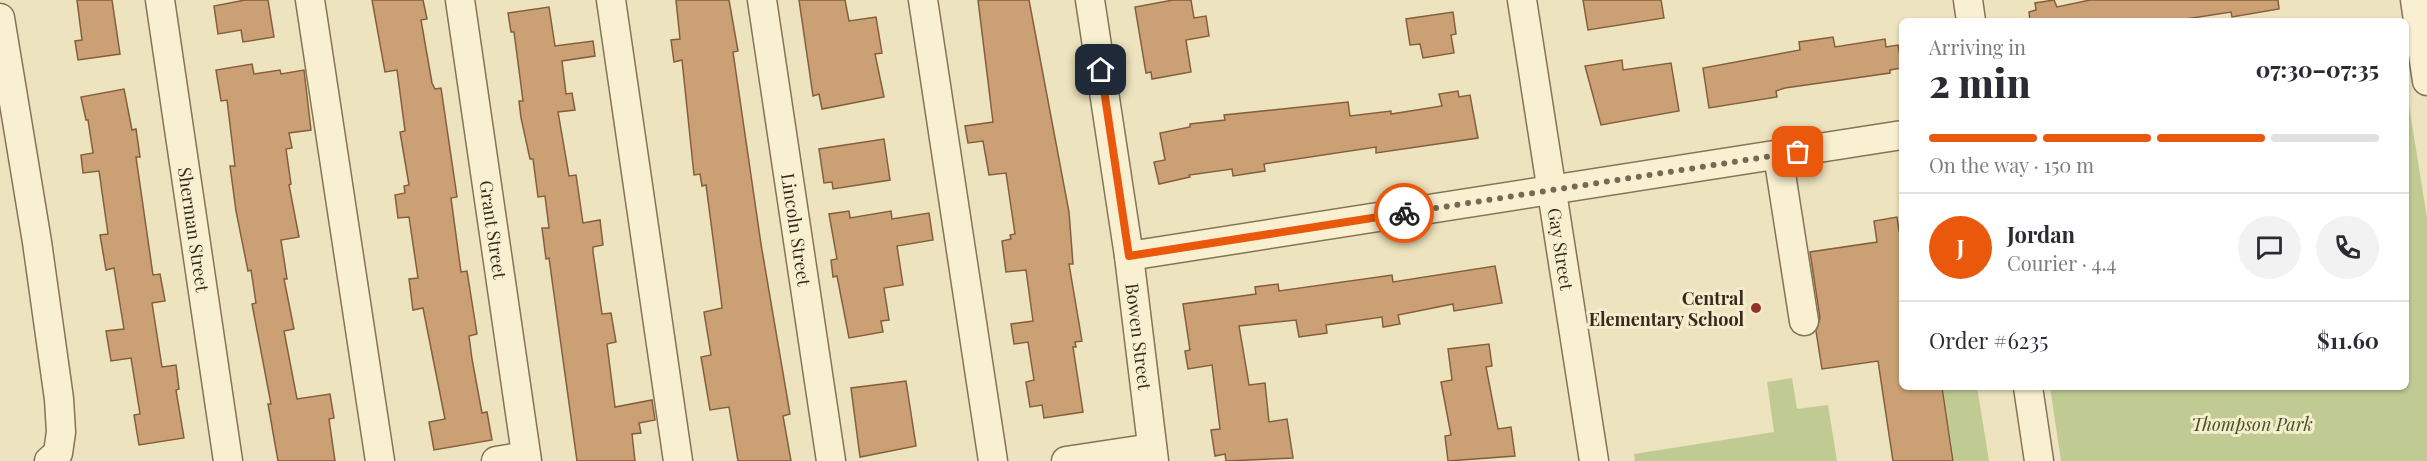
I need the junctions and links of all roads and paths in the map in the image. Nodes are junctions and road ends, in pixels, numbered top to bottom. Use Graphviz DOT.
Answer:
graph roads {
  1 [pos="160,0"];
  2 [pos="310,0"];
  3 [pos="460,0"];
  4 [pos="611,0"];
  5 [pos="762,0"];
  6 [pos="923,0"];
  7 [pos="1090,0"];
  8 [pos="1522,0"];
  9 [pos="1968,0"];
  10 [pos="2415,0"];
  11 [pos="0,18"];
  12 [pos="1971,18"];
  13 [pos="2421,61"];
  14 [pos="1899,135"];
  15 [pos="1778,155"];
  16 [pos="1551,190"];
  17 [pos="1129,256"];
  18 [pos="1804,321"];
  19 [pos="2028,390"];
  20 [pos="1153,455"];
  21 [pos="526,458"];
  22 [pos="49,461"];
  23 [pos="228,461"];
  24 [pos="380,461"];
  25 [pos="496,461"];
  26 [pos="678,461"];
  27 [pos="831,461"];
  28 [pos="993,461"];
  29 [pos="1066,461"];
  30 [pos="1594,461"];
  31 [pos="2039,461"];
  1 -- 23 [label="street, Sherman Street"];
  2 -- 24 [label="street"];
  3 -- 21 [label="street, Grant Street"];
  4 -- 26 [label="street"];
  5 -- 27 [label="street, Lincoln Street"];
  6 -- 28 [label="street"];
  7 -- 17 [label="street, Bowen Street"];
  8 -- 16 [label="street, Gay Street"];
  9 -- 12 [label="street"];
  10 -- 13 [label="street"];
  11 -- 22 [label="street"];
  14 -- 15 [label="street"];
  15 -- 16 [label="street"];
  15 -- 18 [label="street"];
  16 -- 17 [label="street"];
  16 -- 30 [label="street, Gay Street"];
  17 -- 20 [label="street, Bowen Street"];
  19 -- 31 [label="street"];
  20 -- 29 [label="street"];
  21 -- 25 [label="street"];
}
